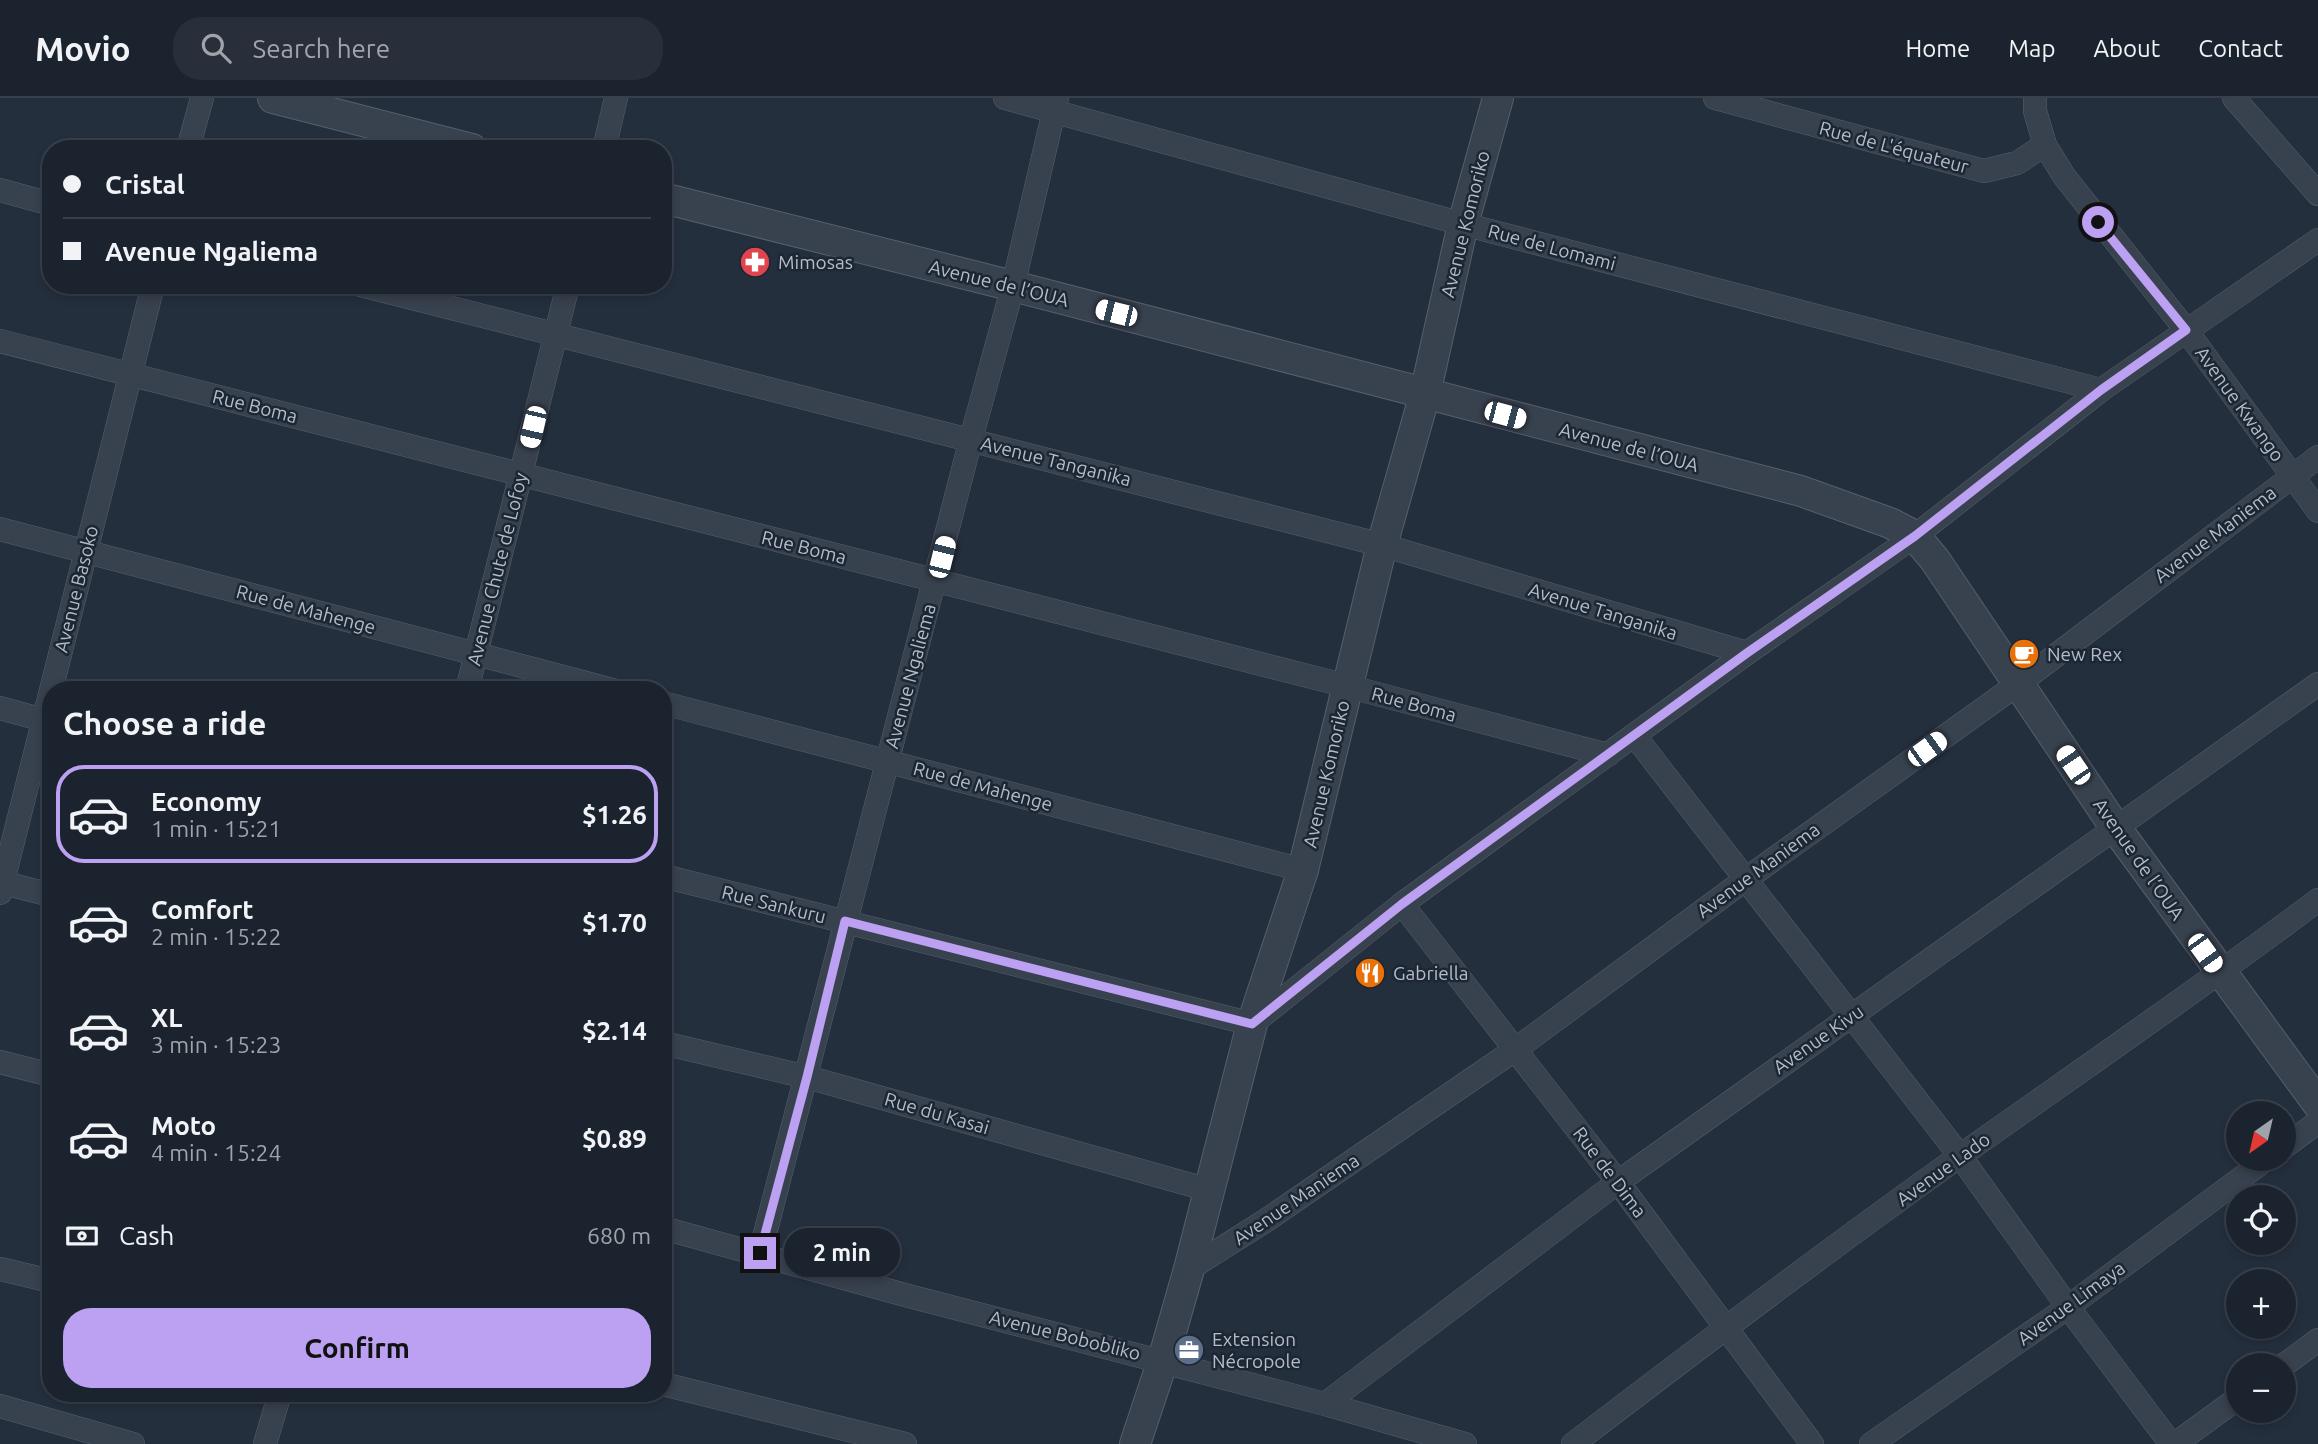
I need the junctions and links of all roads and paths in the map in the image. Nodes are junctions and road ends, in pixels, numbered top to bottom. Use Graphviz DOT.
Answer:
graph roads {
  1 [pos="202,98"];
  2 [pos="274,98"];
  3 [pos="617,98"];
  4 [pos="1004,98"];
  5 [pos="1497,98"];
  6 [pos="1715,98"];
  7 [pos="2035,98"];
  8 [pos="2234,98"];
  9 [pos="1056,105"];
  10 [pos="190,140"];
  11 [pos="437,140"];
  12 [pos="606,140"];
  13 [pos="2045,145"];
  14 [pos="0,190"];
  15 [pos="2318,194"];
  16 [pos="672,200"];
  17 [pos="42,202"];
  18 [pos="1463,224"];
  19 [pos="2318,240"];
  20 [pos="1013,286"];
  21 [pos="151,294"];
  22 [pos="397,294"];
  23 [pos="566,294"];
  24 [pos="2186,330"];
  25 [pos="555,333"];
  26 [pos="0,341"];
  27 [pos="131,374"];
  28 [pos="2101,390"];
  29 [pos="1424,394"];
  30 [pos="971,439"];
  31 [pos="2318,457"];
  32 [pos="521,474"];
  33 [pos="2293,476"];
  34 [pos="2318,511"];
  35 [pos="0,528"];
  36 [pos="1915,536"];
  37 [pos="1382,545"];
  38 [pos="85,552"];
  39 [pos="936,580"];
  40 [pos="1747,653"];
  41 [pos="475,654"];
  42 [pos="56,681"];
  43 [pos="469,681"];
  44 [pos="578,681"];
  45 [pos="2018,684"];
  46 [pos="2318,684"];
  47 [pos="1347,686"];
  48 [pos="672,705"];
  49 [pos="0,708"];
  50 [pos="42,720"];
  51 [pos="1634,735"];
  52 [pos="42,739"];
  53 [pos="1608,755"];
  54 [pos="887,761"];
  55 [pos="2115,827"];
  56 [pos="1303,870"];
  57 [pos="672,878"];
  58 [pos="1746,878"];
  59 [pos="1,886"];
  60 [pos="42,893"];
  61 [pos="2318,900"];
  62 [pos="1402,904"];
  63 [pos="845,921"];
  64 [pos="2220,973"];
  65 [pos="1852,1016"];
  66 [pos="1252,1024"];
  67 [pos="672,1045"];
  68 [pos="1516,1049"];
  69 [pos="0,1062"];
  70 [pos="42,1073"];
  71 [pos="807,1077"];
  72 [pos="2318,1104"];
  73 [pos="2318,1122"];
  74 [pos="2296,1138"];
  75 [pos="1960,1156"];
  76 [pos="2251,1171"];
  77 [pos="1618,1182"];
  78 [pos="1209,1190"];
  79 [pos="672,1230"];
  80 [pos="760,1253"];
  81 [pos="0,1269"];
  82 [pos="1189,1269"];
  83 [pos="42,1279"];
  84 [pos="2068,1307"];
  85 [pos="1726,1326"];
  86 [pos="2318,1340"];
  87 [pos="2296,1356"];
  88 [pos="1163,1360"];
  89 [pos="672,1386"];
  90 [pos="277,1402"];
  91 [pos="1325,1404"];
  92 [pos="0,1406"];
  93 [pos="2226,1406"];
  94 [pos="133,1444"];
  95 [pos="265,1444"];
  96 [pos="905,1444"];
  97 [pos="1135,1444"];
  98 [pos="1465,1444"];
  99 [pos="1573,1444"];
  100 [pos="1812,1444"];
  101 [pos="1871,1444"];
  102 [pos="2173,1444"];
  1 -- 10 [label="street"];
  2 -- 11 [label="street"];
  3 -- 12 [label="street"];
  4 -- 9 [label="street, Rue de Lomami"];
  5 -- 18 [label="street, Avenue Komoriko"];
  6 -- 13 [label="street, Rue de L'équateur"];
  7 -- 13 [label="street"];
  8 -- 15 [label="street"];
  9 -- 18 [label="street, Rue de Lomami"];
  9 -- 20 [label="street, Avenue Ngaliema"];
  13 -- 24 [label="street, Avenue Kwango"];
  14 -- 17 [label="street"];
  16 -- 20 [label="street, Avenue de l’OUA"];
  18 -- 28 [label="street, Rue de Lomami"];
  18 -- 29 [label="street, Avenue Komoriko"];
  19 -- 24 [label="street"];
  20 -- 29 [label="street, Avenue de l’OUA"];
  20 -- 30 [label="street, Avenue Ngaliema"];
  21 -- 27 [label="street, Avenue Basoko"];
  22 -- 25 [label="street, Avenue Tanganika"];
  23 -- 25 [label="street, Avenue Chute de Lofoy"];
  24 -- 28 [label="street"];
  24 -- 33 [label="street, Avenue Kwango"];
  25 -- 30 [label="street, Avenue Tanganika"];
  25 -- 32 [label="street, Avenue Chute de Lofoy"];
  26 -- 27 [label="street, Rue Boma"];
  27 -- 32 [label="street, Rue Boma"];
  27 -- 38 [label="street, Avenue Basoko"];
  28 -- 36 [label="street"];
  29 -- 36 [label="street, Avenue de l’OUA"];
  29 -- 37 [label="street, Avenue Komoriko"];
  30 -- 37 [label="street, Avenue Tanganika"];
  30 -- 39 [label="street, Avenue Ngaliema"];
  31 -- 33 [label="street, Avenue Maniema"];
  32 -- 39 [label="street, Rue Boma"];
  32 -- 41 [label="street, Avenue Chute de Lofoy"];
  33 -- 34 [label="street, Avenue Kwango"];
  33 -- 45 [label="street, Avenue Maniema"];
  35 -- 38 [label="street, Rue de Mahenge"];
  36 -- 40 [label="street"];
  36 -- 45 [label="street, Avenue de l’OUA"];
  37 -- 40 [label="street, Avenue Tanganika"];
  37 -- 47 [label="street, Avenue Komoriko"];
  38 -- 41 [label="street, Rue de Mahenge"];
  38 -- 42 [label="street, Avenue Basoko"];
  39 -- 47 [label="street, Rue Boma"];
  39 -- 54 [label="street, Avenue Ngaliema"];
  40 -- 51 [label="street"];
  41 -- 43 [label="street, Avenue Chute de Lofoy"];
  41 -- 44 [label="street, Rue de Mahenge"];
  45 -- 55 [label="street, Avenue de l’OUA"];
  45 -- 58 [label="street, Avenue Maniema"];
  46 -- 55 [label="street, Avenue Kivu"];
  47 -- 53 [label="street, Rue Boma"];
  47 -- 56 [label="street, Avenue Komoriko"];
  48 -- 54 [label="street, Rue de Mahenge"];
  49 -- 50 [label="street"];
  51 -- 53 [label="street"];
  51 -- 58 [label="street"];
  52 -- 59 [label="street, Avenue Basoko"];
  53 -- 62 [label="street"];
  54 -- 56 [label="street, Rue de Mahenge"];
  54 -- 63 [label="street, Avenue Ngaliema"];
  55 -- 64 [label="street, Avenue de l’OUA"];
  55 -- 65 [label="street, Avenue Kivu"];
  56 -- 66 [label="street, Avenue Komoriko"];
  57 -- 63 [label="street, Rue Sankuru"];
  58 -- 65 [label="street"];
  58 -- 68 [label="street, Avenue Maniema"];
  59 -- 60 [label="street"];
  61 -- 64 [label="street, Avenue Lado"];
  62 -- 66 [label="street"];
  62 -- 68 [label="street, Rue de Dima"];
  63 -- 66 [label="street, Rue Sankuru"];
  63 -- 71 [label="street, Avenue Ngaliema"];
  64 -- 72 [label="street, Avenue de l’OUA"];
  64 -- 75 [label="street, Avenue Lado"];
  65 -- 75 [label="street"];
  65 -- 77 [label="street, Avenue Kivu"];
  66 -- 78 [label="street, Avenue Komoriko"];
  67 -- 71 [label="street, Rue du Kasai"];
  68 -- 77 [label="street, Rue de Dima"];
  68 -- 82 [label="street, Avenue Maniema"];
  69 -- 70 [label="street"];
  71 -- 78 [label="street, Rue du Kasai"];
  71 -- 80 [label="street, Avenue Ngaliema"];
  73 -- 74 [label="street"];
  75 -- 84 [label="street"];
  75 -- 85 [label="street, Avenue Lado"];
  76 -- 84 [label="street, Avenue Limaya"];
  77 -- 85 [label="street, Rue de Dima"];
  77 -- 91 [label="street, Avenue Kivu"];
  78 -- 82 [label="street, Avenue Komoriko"];
  79 -- 80 [label="street, Avenue Bobobliko"];
  80 -- 88 [label="street, Avenue Bobobliko"];
  81 -- 83 [label="street"];
  82 -- 88 [label="street, Avenue Komoriko"];
  84 -- 101 [label="street, Avenue Limaya"];
  84 -- 102 [label="street"];
  85 -- 99 [label="street, Avenue Lado"];
  85 -- 100 [label="street, Rue de Dima"];
  86 -- 87 [label="street"];
  88 -- 91 [label="street, Avenue Bobobliko"];
  88 -- 97 [label="street, Avenue Komoriko"];
  89 -- 96 [label="street"];
  90 -- 95 [label="street"];
  91 -- 98 [label="street, Avenue Bobobliko"];
  92 -- 94 [label="street"];
  93 -- 102 [label="street"];
}
